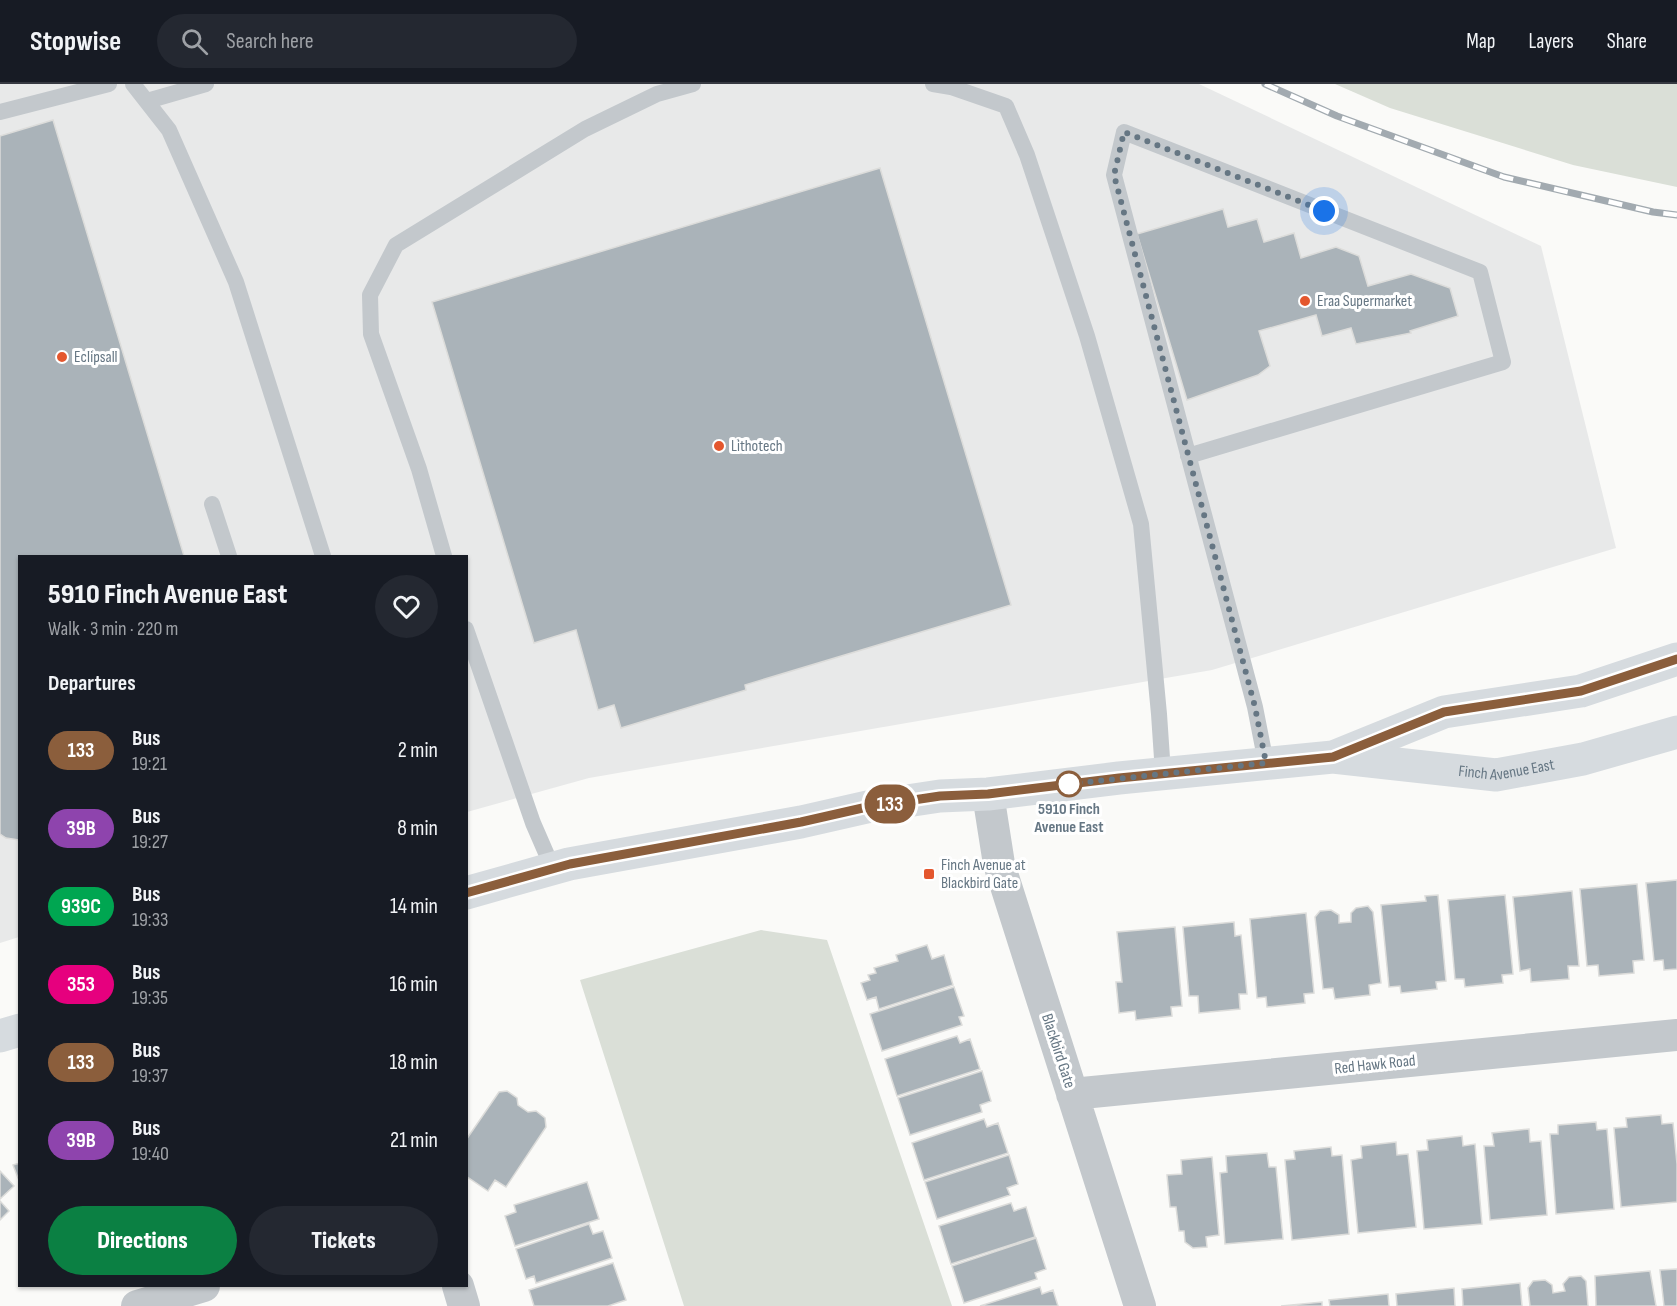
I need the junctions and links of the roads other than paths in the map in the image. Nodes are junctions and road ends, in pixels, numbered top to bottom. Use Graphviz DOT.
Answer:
graph roads {
  1 [pos="109,84"];
  2 [pos="133,84"];
  3 [pos="206,84"];
  4 [pos="693,84"];
  5 [pos="933,84"];
  6 [pos="147,101"];
  7 [pos="0,112"];
  8 [pos="1188,456"];
  9 [pos="212,504"];
  10 [pos="229,555"];
  11 [pos="323,555"];
  12 [pos="444,555"];
  13 [pos="468,635"];
  14 [pos="1677,658"];
  15 [pos="1677,732"];
  16 [pos="1333,757"];
  17 [pos="1266,763"];
  18 [pos="1162,773"];
  19 [pos="988,794"];
  20 [pos="553,869"];
  21 [pos="468,892"];
  22 [pos="18,1031"];
  23 [pos="1677,1035"];
  24 [pos="0,1036"];
  25 [pos="1072,1094"];
  26 [pos="201,1287"];
  27 [pos="458,1287"];
  28 [pos="136,1306"];
  29 [pos="464,1306"];
  30 [pos="1140,1306"];
  1 -- 7 [label="lane"];
  2 -- 6 [label="lane"];
  3 -- 6 [label="lane"];
  4 -- 12 [label="lane"];
  5 -- 18 [label="lane"];
  6 -- 11 [label="lane"];
  8 -- 8 [label="lane"];
  8 -- 17 [label="lane"];
  9 -- 10 [label="lane"];
  13 -- 20 [label="lane"];
  14 -- 16 [label="main road, Finch Avenue East"];
  15 -- 16 [label="main road, Finch Avenue East"];
  16 -- 17 [label="main road, Finch Avenue East"];
  17 -- 18 [label="main road, Finch Avenue East"];
  18 -- 19 [label="main road, Finch Avenue East"];
  19 -- 20 [label="main road, Finch Avenue East"];
  19 -- 25 [label="street, Blackbird Gate"];
  20 -- 21 [label="main road, Finch Avenue East"];
  22 -- 24 [label="main road"];
  23 -- 25 [label="street, Red Hawk Road"];
  25 -- 30 [label="street, Blackbird Gate"];
  26 -- 28 [label="street"];
  27 -- 29 [label="street"];
}
